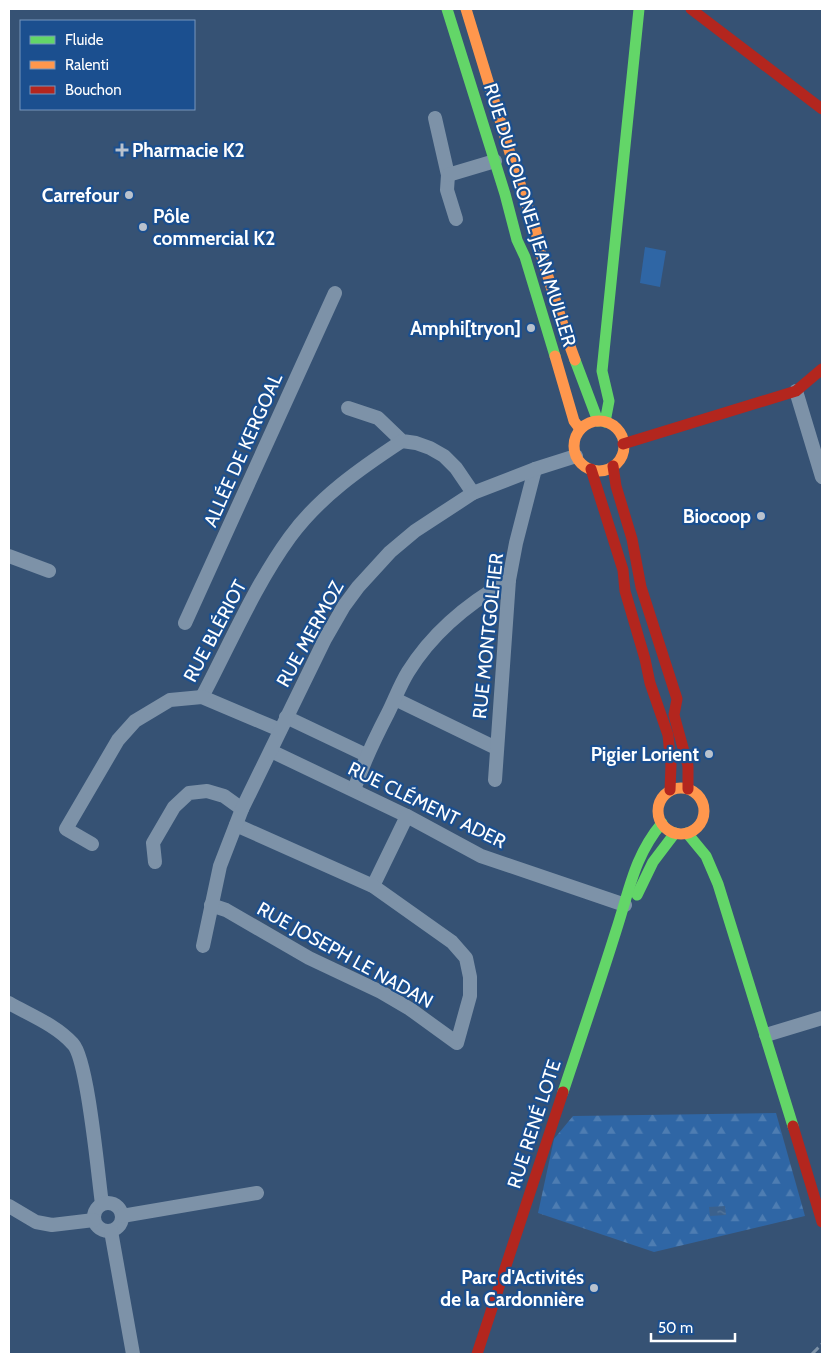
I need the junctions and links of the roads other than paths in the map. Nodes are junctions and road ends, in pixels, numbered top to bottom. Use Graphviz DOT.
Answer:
graph roads {
  1 [pos="447,9"];
  2 [pos="466,9"];
  3 [pos="639,9"];
  4 [pos="691,9"];
  5 [pos="822,108"];
  6 [pos="434,118"];
  7 [pos="495,161"];
  8 [pos="448,175"];
  9 [pos="456,219"];
  10 [pos="335,292"];
  11 [pos="822,369"];
  12 [pos="796,391"];
  13 [pos="348,408"];
  14 [pos="601,422"];
  15 [pos="580,429"];
  16 [pos="402,441"];
  17 [pos="623,444"];
  18 [pos="576,456"];
  19 [pos="613,466"];
  20 [pos="535,469"];
  21 [pos="591,469"];
  22 [pos="822,478"];
  23 [pos="473,493"];
  24 [pos="9,556"];
  25 [pos="49,571"];
  26 [pos="509,580"];
  27 [pos="185,623"];
  28 [pos="202,697"];
  29 [pos="395,699"];
  30 [pos="286,717"];
  31 [pos="280,730"];
  32 [pos="496,748"];
  33 [pos="271,751"];
  34 [pos="366,756"];
  35 [pos="495,780"];
  36 [pos="688,789"];
  37 [pos="354,790"];
  38 [pos="670,790"];
  39 [pos="242,809"];
  40 [pos="407,816"];
  41 [pos="702,820"];
  42 [pos="662,823"];
  43 [pos="236,825"];
  44 [pos="681,833"];
  45 [pos="92,844"];
  46 [pos="155,862"];
  47 [pos="712,868"];
  48 [pos="373,886"];
  49 [pos="211,905"];
  50 [pos="625,905"];
  51 [pos="204,946"];
  52 [pos="9,1002"];
  53 [pos="822,1018"];
  54 [pos="766,1035"];
  55 [pos="257,1193"];
  56 [pos="102,1204"];
  57 [pos="9,1206"];
  58 [pos="122,1216"];
  59 [pos="94,1220"];
  60 [pos="822,1222"];
  61 [pos="111,1231"];
  62 [pos="133,1354"];
  63 [pos="477,1354"];
  1 -- 7 [label="main road, RUE DU COLONEL JEAN MULLER"];
  2 -- 14 [label="main road, RUE DU COLONEL JEAN MULLER"];
  3 -- 14 [label="main road"];
  4 -- 5 [label="main road"];
  6 -- 8 [label="street"];
  7 -- 8 [label="street"];
  7 -- 15 [label="main road, RUE DU COLONEL JEAN MULLER"];
  8 -- 9 [label="street"];
  10 -- 27 [label="street, ALLÉE DE KERGOAL"];
  11 -- 12 [label="main road"];
  12 -- 17 [label="main road"];
  12 -- 22 [label="street"];
  13 -- 16 [label="street"];
  14 -- 15 [label="main road"];
  14 -- 17 [label="main road"];
  15 -- 18 [label="main road"];
  16 -- 23 [label="street"];
  16 -- 28 [label="street, RUE BLÉRIOT"];
  17 -- 19 [label="main road"];
  18 -- 20 [label="street, RUE MERMOZ"];
  18 -- 21 [label="main road"];
  19 -- 21 [label="main road"];
  19 -- 36 [label="main road"];
  20 -- 23 [label="street, RUE MERMOZ"];
  20 -- 26 [label="street, RUE MONTGOLFIER"];
  21 -- 38 [label="main road"];
  23 -- 30 [label="street, RUE MERMOZ"];
  24 -- 25 [label="street"];
  26 -- 29 [label="street"];
  26 -- 32 [label="street, RUE MONTGOLFIER"];
  28 -- 31 [label="street"];
  28 -- 45 [label="street, RUE BLÉRIOT"];
  29 -- 32 [label="street"];
  29 -- 34 [label="street"];
  30 -- 31 [label="street, RUE MERMOZ"];
  30 -- 34 [label="street"];
  31 -- 33 [label="street, RUE MERMOZ"];
  32 -- 35 [label="street, RUE MONTGOLFIER"];
  33 -- 37 [label="street, RUE CLÉMENT ADER"];
  33 -- 39 [label="street, RUE MERMOZ"];
  34 -- 37 [label="street"];
  36 -- 38 [label="main road"];
  36 -- 41 [label="main road"];
  37 -- 40 [label="street, RUE CLÉMENT ADER"];
  38 -- 42 [label="main road"];
  39 -- 43 [label="street, RUE MERMOZ"];
  39 -- 46 [label="street"];
  40 -- 48 [label="street"];
  40 -- 50 [label="street, RUE CLÉMENT ADER"];
  41 -- 44 [label="main road"];
  41 -- 47 [label="main road"];
  42 -- 44 [label="main road"];
  42 -- 50 [label="main road, RUE RENÉ LOTE"];
  43 -- 48 [label="street"];
  43 -- 49 [label="street, RUE MERMOZ"];
  44 -- 47 [label="main road"];
  44 -- 50 [label="main road, RUE RENÉ LOTE"];
  47 -- 54 [label="main road"];
  48 -- 49 [label="street, RUE JOSEPH LE NADAN"];
  49 -- 51 [label="street, RUE MERMOZ"];
  50 -- 63 [label="main road, RUE RENÉ LOTE"];
  52 -- 56 [label="street"];
  53 -- 54 [label="street"];
  54 -- 60 [label="main road"];
  55 -- 58 [label="street"];
  56 -- 58 [label="street"];
  56 -- 59 [label="street"];
  57 -- 59 [label="street"];
  58 -- 61 [label="street"];
  59 -- 61 [label="street"];
  61 -- 62 [label="street"];
}
